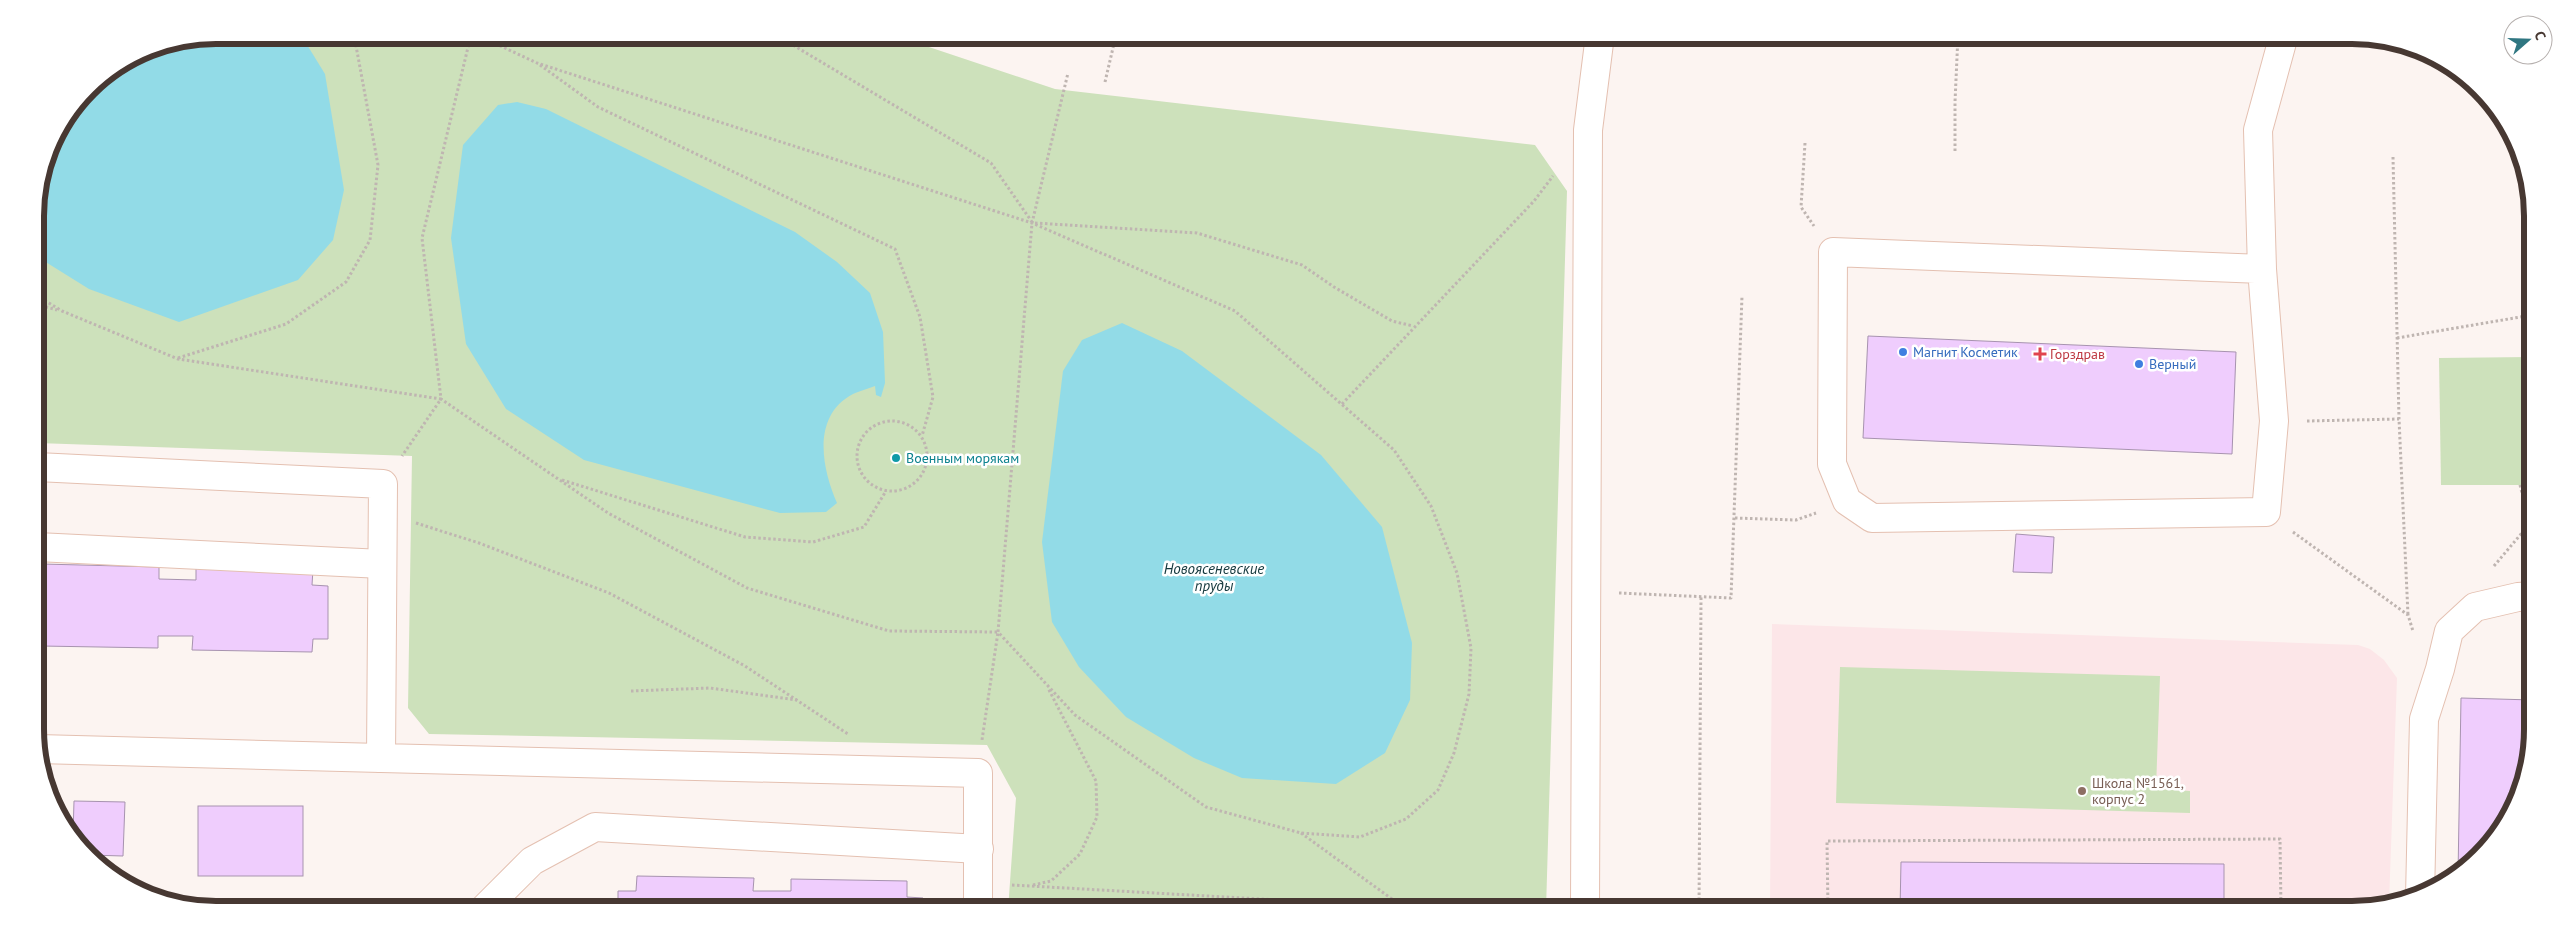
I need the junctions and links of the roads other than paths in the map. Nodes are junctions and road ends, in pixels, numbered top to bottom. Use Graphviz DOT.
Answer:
graph roads {
  1 [pos="1599,44"];
  2 [pos="2282,44"];
  3 [pos="2262,269"];
  4 [pos="44,467"];
  5 [pos="44,547"];
  6 [pos="382,564"];
  7 [pos="2524,596"];
  8 [pos="45,749"];
  9 [pos="381,758"];
  10 [pos="979,848"];
  11 [pos="2420,887"];
  12 [pos="492,901"];
  13 [pos="978,901"];
  14 [pos="1585,901"];
  1 -- 14 [label="lane"];
  2 -- 3 [label="lane"];
  3 -- 3 [label="lane"];
  4 -- 6 [label="lane"];
  5 -- 6 [label="lane"];
  6 -- 9 [label="lane"];
  7 -- 11 [label="lane"];
  8 -- 9 [label="lane"];
  9 -- 10 [label="lane"];
  10 -- 12 [label="lane"];
  10 -- 13 [label="lane"];
}
